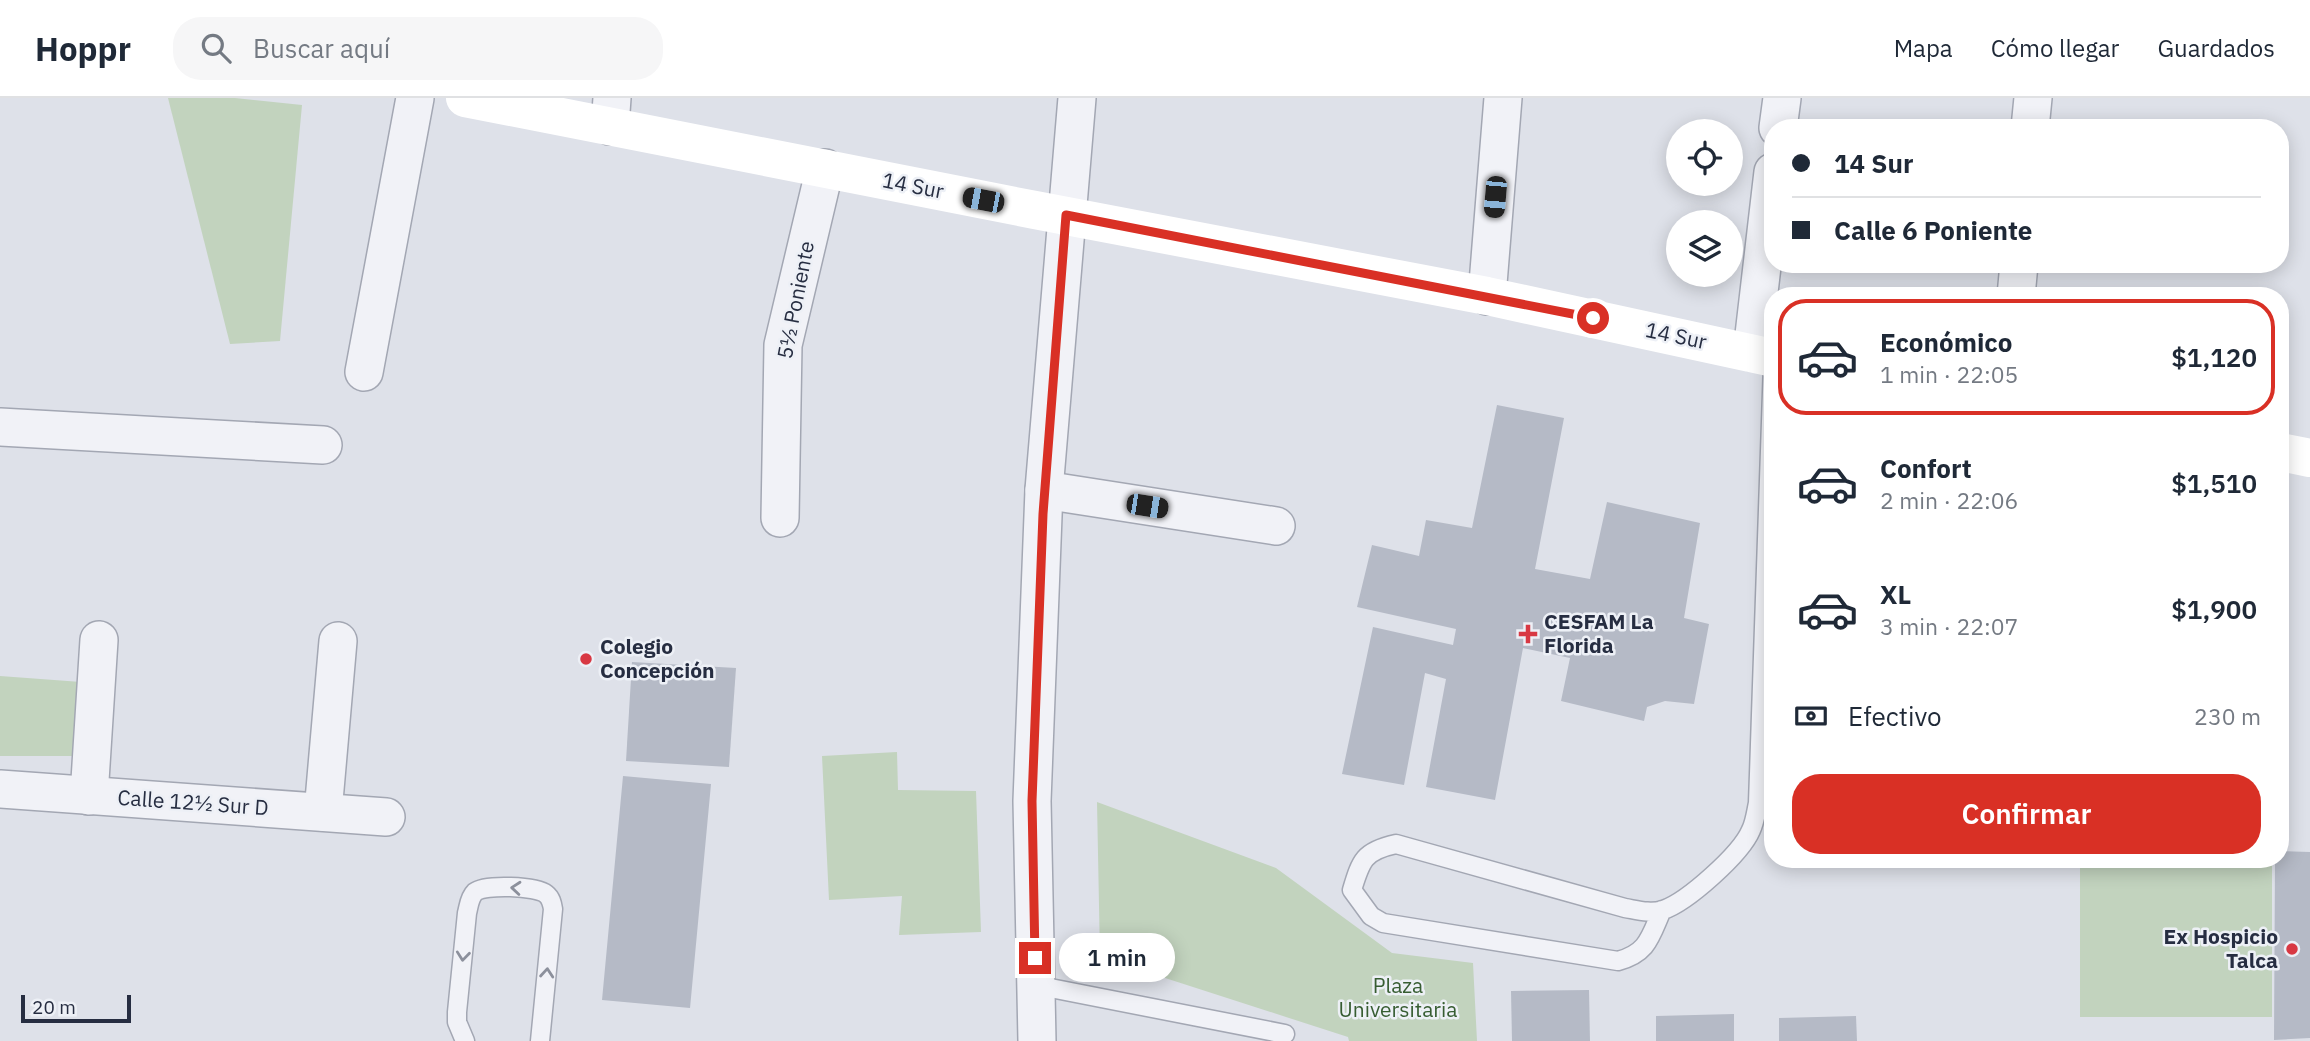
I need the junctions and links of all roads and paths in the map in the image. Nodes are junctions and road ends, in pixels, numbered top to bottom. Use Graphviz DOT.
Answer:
graph roads {
  1 [pos="415,98"];
  2 [pos="466,98"];
  3 [pos="1077,98"];
  4 [pos="1503,98"];
  5 [pos="1782,98"];
  6 [pos="2033,98"];
  7 [pos="611,112"];
  8 [pos="1779,119"];
  9 [pos="2031,119"];
  10 [pos="825,168"];
  11 [pos="1066,215"];
  12 [pos="1487,296"];
  13 [pos="1764,357"];
  14 [pos="364,372"];
  15 [pos="0,427"];
  16 [pos="323,444"];
  17 [pos="2289,454"];
  18 [pos="2310,458"];
  19 [pos="1764,468"];
  20 [pos="1044,490"];
  21 [pos="780,518"];
  22 [pos="1276,526"];
  23 [pos="99,640"];
  24 [pos="338,641"];
  25 [pos="0,789"];
  26 [pos="89,796"];
  27 [pos="323,812"];
  28 [pos="386,817"];
  29 [pos="1662,910"];
  30 [pos="1035,985"];
  31 [pos="1285,1034"];
  32 [pos="465,1041"];
  33 [pos="540,1041"];
  34 [pos="1037,1041"];
  1 -- 14 [label="street"];
  2 -- 7 [label="street, 14 Sur"];
  3 -- 11 [label="street"];
  4 -- 12 [label="street"];
  5 -- 8 [label="street"];
  6 -- 9 [label="street"];
  7 -- 10 [label="street, 14 Sur"];
  10 -- 11 [label="street, 14 Sur"];
  10 -- 21 [label="street, 5½ Poniente"];
  11 -- 12 [label="street, 14 Sur"];
  11 -- 20 [label="street"];
  12 -- 13 [label="street, 14 Sur"];
  15 -- 16 [label="street"];
  17 -- 18 [label="street"];
  19 -- 29 [label="lane"];
  20 -- 22 [label="street"];
  20 -- 30 [label="street"];
  23 -- 26 [label="street"];
  24 -- 27 [label="street"];
  25 -- 26 [label="street, Calle 12½ Sur D"];
  26 -- 27 [label="street, Calle 12½ Sur D"];
  27 -- 28 [label="street, Calle 12½ Sur D"];
  29 -- 29 [label="lane"];
  30 -- 31 [label="lane"];
  30 -- 34 [label="street"];
  33 -- 32 [label="lane, one-way"];
}
